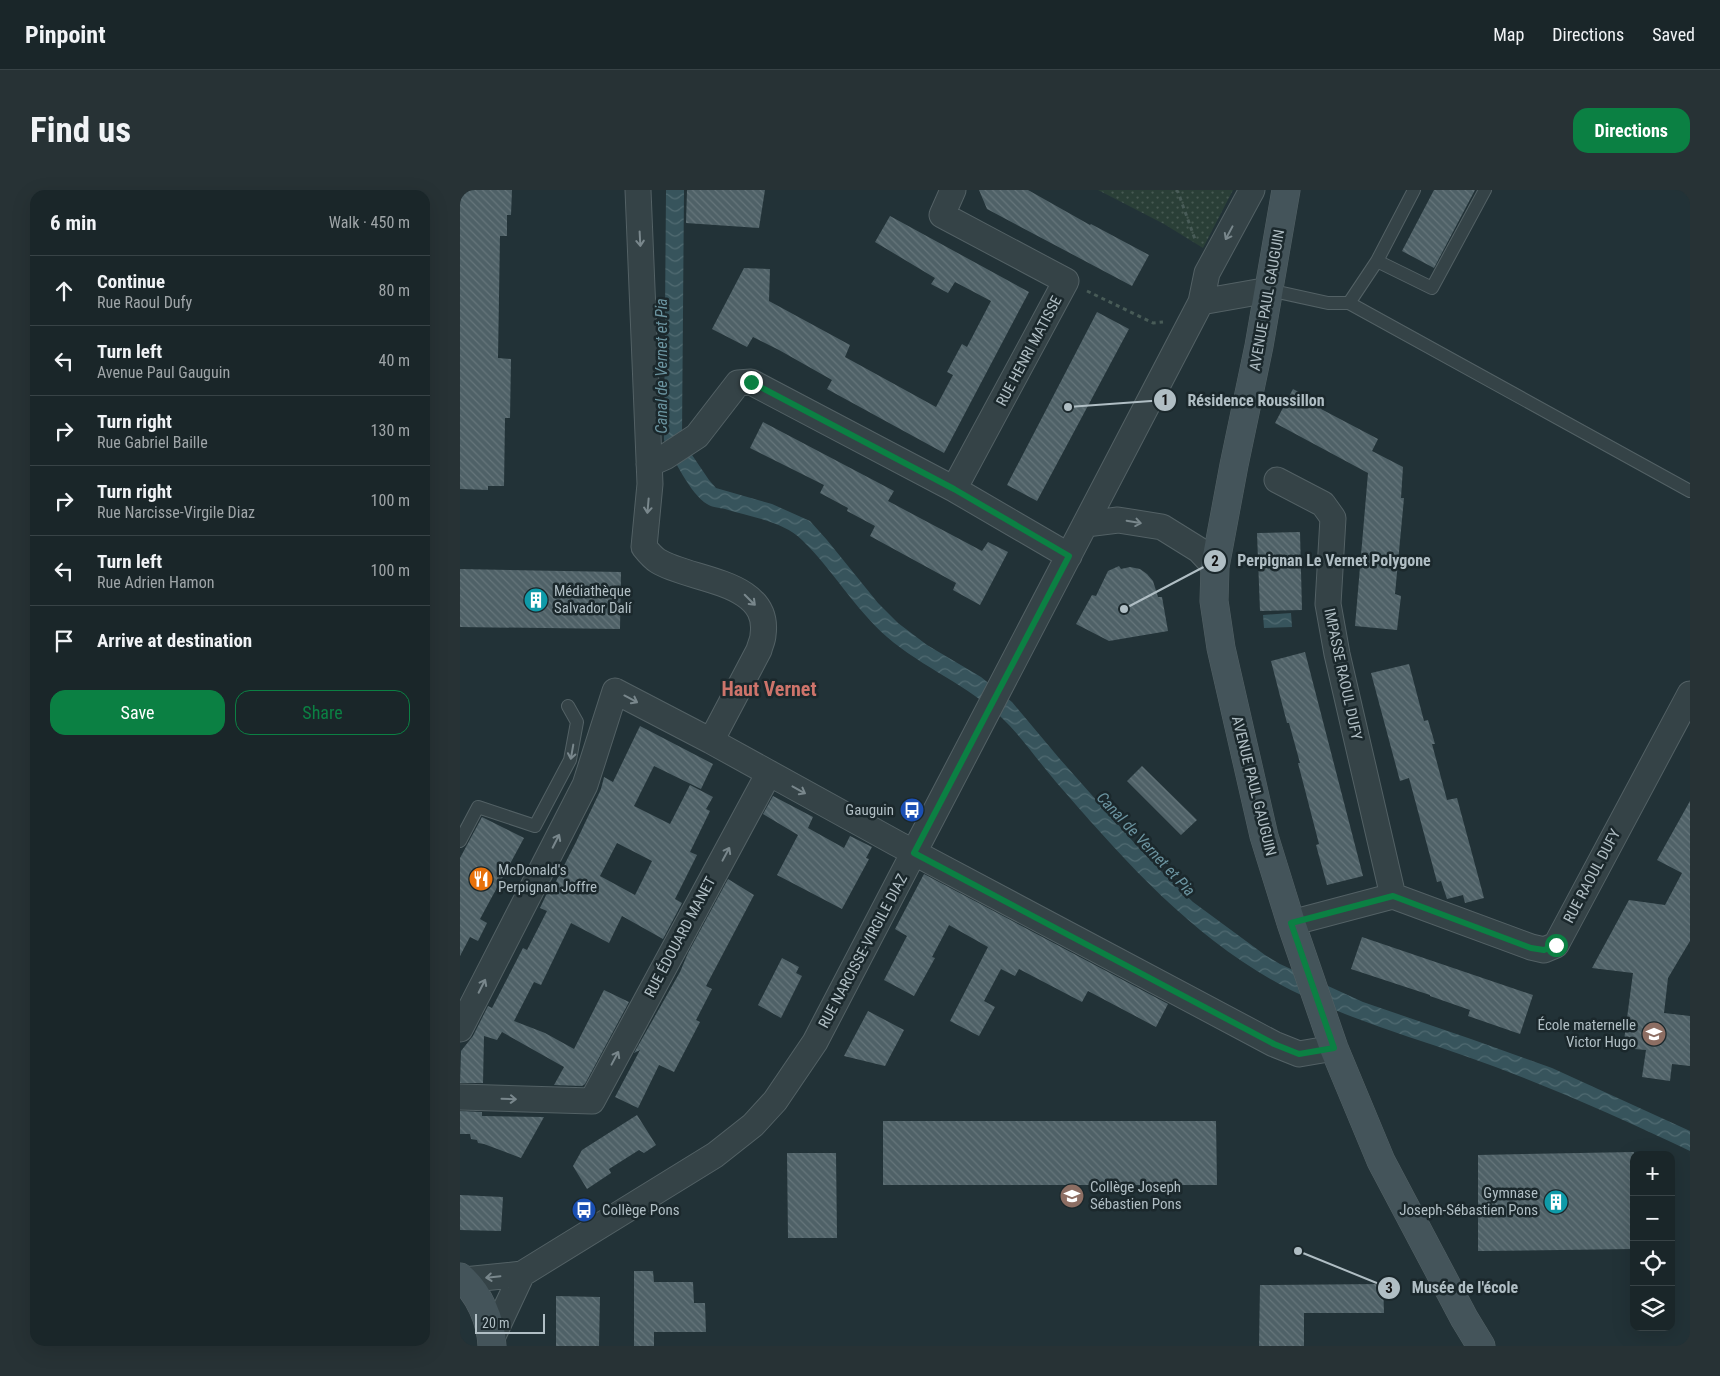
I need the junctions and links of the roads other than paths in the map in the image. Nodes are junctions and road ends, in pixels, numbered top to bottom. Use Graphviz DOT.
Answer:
graph roads {
  1 [pos="638,190"];
  2 [pos="953,190"];
  3 [pos="1252,190"];
  4 [pos="1286,190"];
  5 [pos="1414,190"];
  6 [pos="1485,190"];
  7 [pos="1377,260"];
  8 [pos="1269,290"];
  9 [pos="1349,303"];
  10 [pos="1198,310"];
  11 [pos="657,461"];
  12 [pos="1276,480"];
  13 [pos="954,489"];
  14 [pos="1690,491"];
  15 [pos="1086,524"];
  16 [pos="1069,556"];
  17 [pos="1215,567"];
  18 [pos="1690,694"];
  19 [pos="568,706"];
  20 [pos="711,741"];
  21 [pos="769,774"];
  22 [pos="460,840"];
  23 [pos="914,853"];
  24 [pos="1393,896"];
  25 [pos="1291,923"];
  26 [pos="460,1029"];
  27 [pos="1334,1048"];
  28 [pos="460,1097"];
  29 [pos="522,1274"];
  30 [pos="462,1279"];
  31 [pos="1464,1318"];
  32 [pos="492,1342"];
  33 [pos="1464,1346"];
  34 [pos="1481,1346"];
  1 -- 11 [label="street, one-way"];
  2 -- 13 [label="street, RUE HENRI MATISSE"];
  3 -- 10 [label="street, RUE NARCISSE-VIRGILE DIAZ, one-way"];
  4 -- 8 [label="street, AVENUE PAUL GAUGUIN"];
  5 -- 7 [label="lane"];
  6 -- 7 [label="lane"];
  7 -- 9 [label="lane"];
  8 -- 9 [label="lane"];
  8 -- 10 [label="street"];
  8 -- 17 [label="street, AVENUE PAUL GAUGUIN"];
  9 -- 14 [label="lane"];
  10 -- 15 [label="street, RUE NARCISSE-VIRGILE DIAZ"];
  11 -- 13 [label="street"];
  11 -- 20 [label="street, one-way"];
  12 -- 24 [label="street, IMPASSE RAOUL DUFY"];
  13 -- 16 [label="street"];
  15 -- 16 [label="street, RUE NARCISSE-VIRGILE DIAZ"];
  15 -- 17 [label="street, one-way"];
  16 -- 23 [label="street, RUE NARCISSE-VIRGILE DIAZ"];
  17 -- 25 [label="street, AVENUE PAUL GAUGUIN"];
  18 -- 24 [label="street, RUE RAOUL DUFY"];
  19 -- 22 [label="lane, one-way"];
  20 -- 21 [label="street"];
  26 -- 20 [label="street, one-way"];
  21 -- 23 [label="street, one-way"];
  28 -- 21 [label="street, RUE ÉDOUARD MANET, one-way"];
  23 -- 27 [label="street"];
  23 -- 29 [label="street, RUE NARCISSE-VIRGILE DIAZ"];
  24 -- 25 [label="street"];
  25 -- 27 [label="street, AVENUE PAUL GAUGUIN"];
  27 -- 31 [label="street, AVENUE PAUL GAUGUIN"];
  29 -- 30 [label="street, RUE NARCISSE-VIRGILE DIAZ, one-way"];
  29 -- 32 [label="street"];
  30 -- 32 [label="street"];
  31 -- 33 [label="lane"];
  31 -- 34 [label="street, AVENUE PAUL GAUGUIN"];
}
